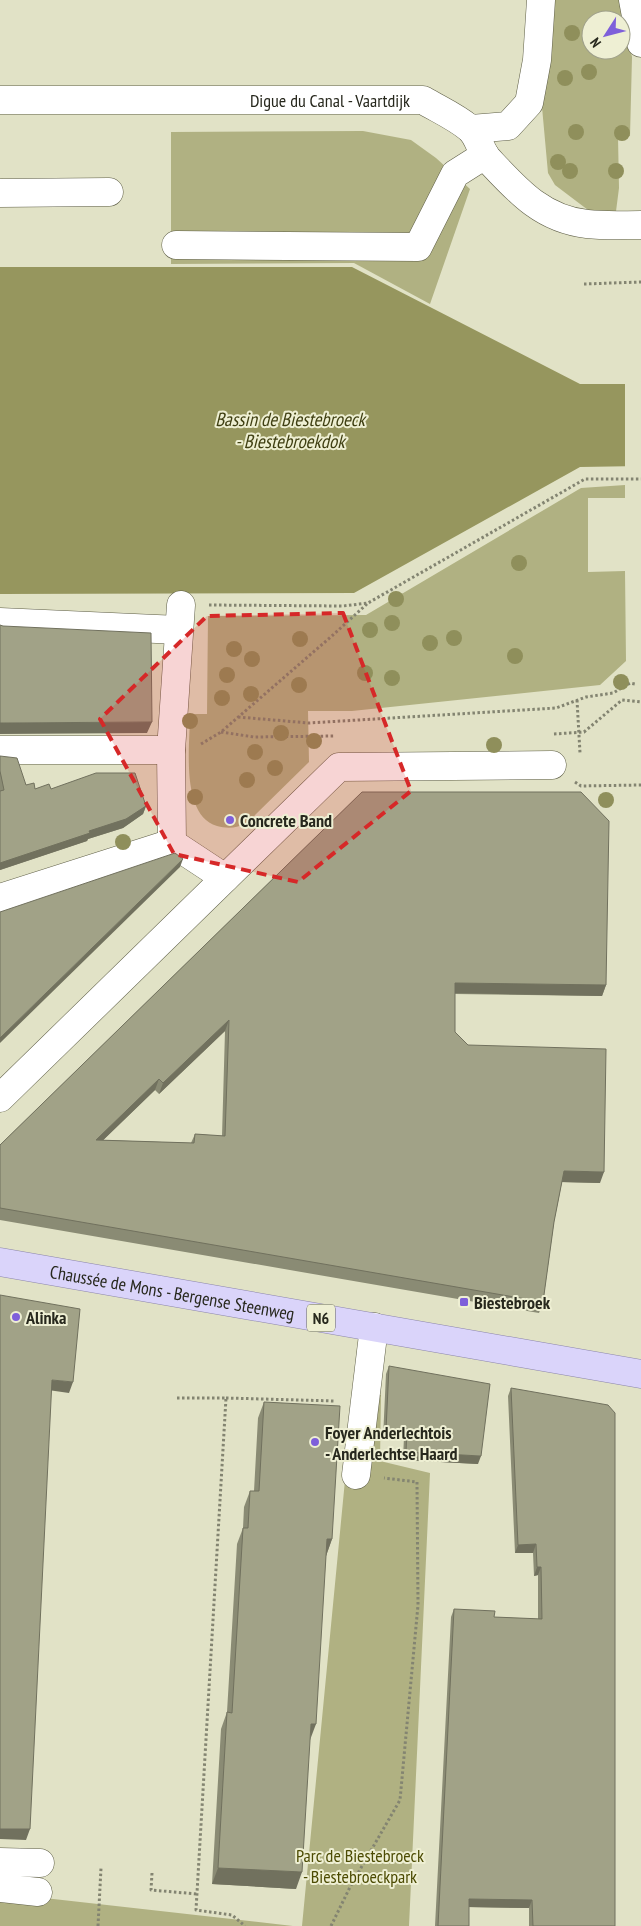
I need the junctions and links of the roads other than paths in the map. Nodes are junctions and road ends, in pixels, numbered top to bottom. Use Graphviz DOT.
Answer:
graph roads {
  1 [pos="541,0"];
  2 [pos="633,0"];
  3 [pos="641,43"];
  4 [pos="0,100"];
  5 [pos="471,129"];
  6 [pos="485,155"];
  7 [pos="109,192"];
  8 [pos="0,194"];
  9 [pos="641,225"];
  10 [pos="176,246"];
  11 [pos="0,622"];
  12 [pos="0,750"];
  13 [pos="171,750"];
  14 [pos="552,765"];
  15 [pos="172,843"];
  16 [pos="225,878"];
  17 [pos="0,898"];
  18 [pos="0,1098"];
  19 [pos="0,1262"];
  20 [pos="374,1327"];
  21 [pos="641,1374"];
  22 [pos="368,1476"];
  23 [pos="0,1862"];
  24 [pos="40,1862"];
  25 [pos="0,1888"];
  26 [pos="38,1892"];
  1 -- 5 [label="street"];
  2 -- 3 [label="street"];
  4 -- 5 [label="street, Digue du Canal - Vaartdijk"];
  5 -- 6 [label="street"];
  6 -- 9 [label="street"];
  6 -- 10 [label="street"];
  7 -- 8 [label="street"];
  11 -- 13 [label="street"];
  12 -- 13 [label="street"];
  13 -- 15 [label="street"];
  14 -- 16 [label="street"];
  15 -- 16 [label="street"];
  15 -- 17 [label="street"];
  16 -- 18 [label="street"];
  19 -- 20 [label="main road, Chaussée de Mons - Bergense Steenweg / N6"];
  20 -- 21 [label="main road, Chaussée de Mons - Bergense Steenweg / N6"];
  20 -- 22 [label="street"];
  23 -- 24 [label="street"];
  25 -- 26 [label="street"];
}
